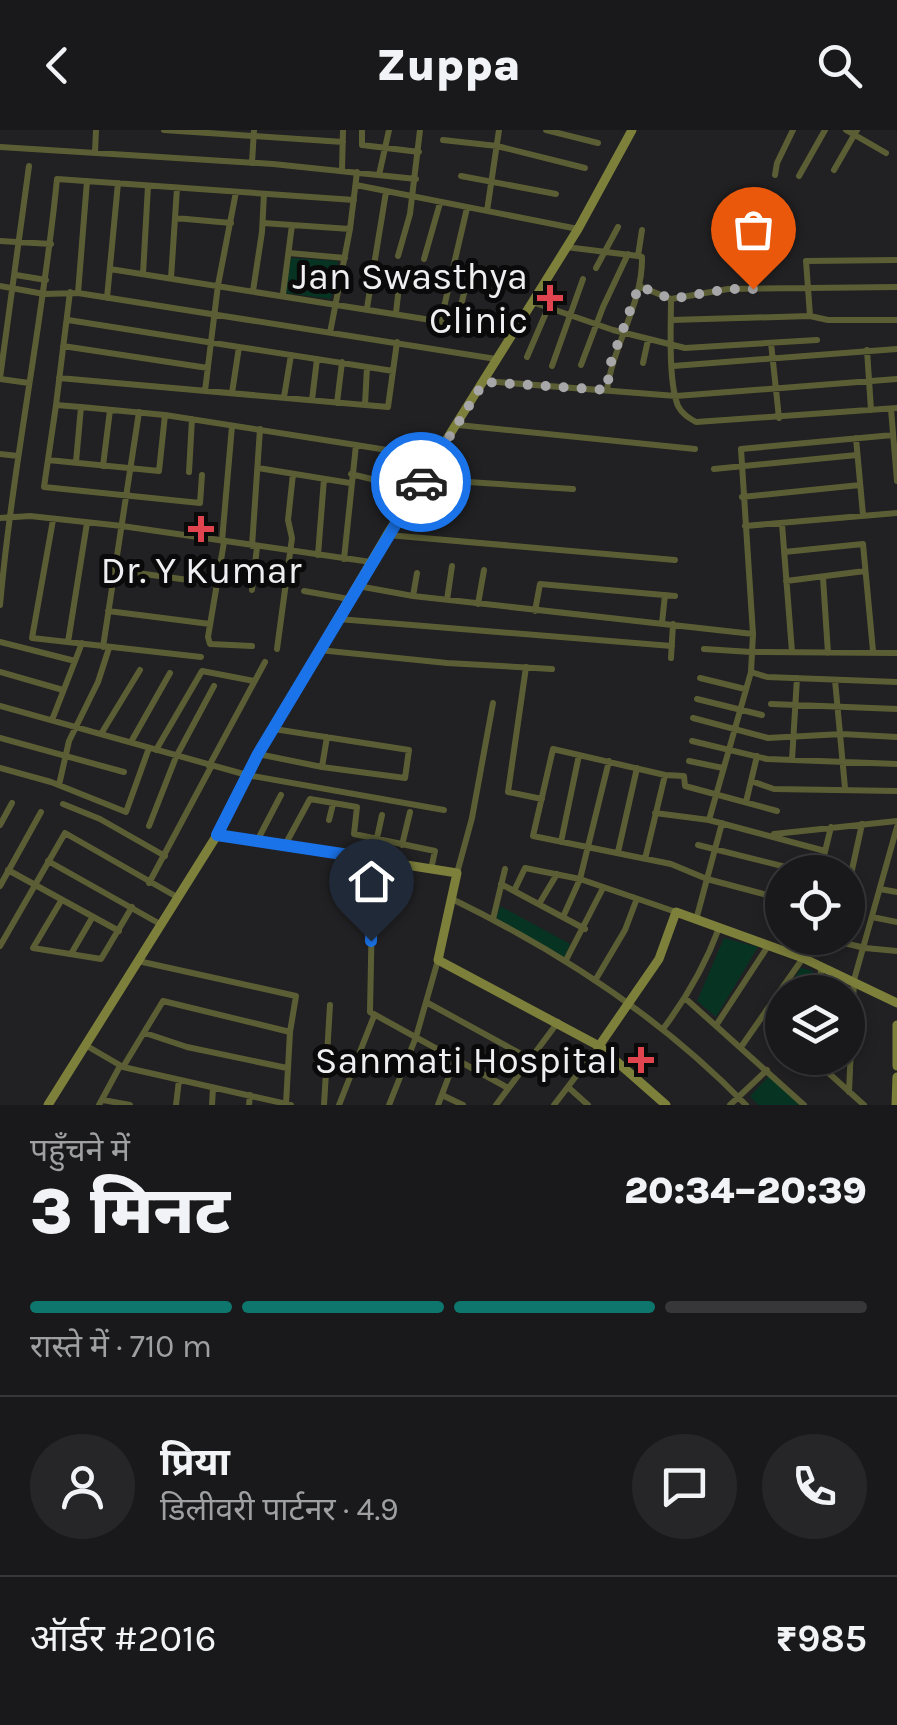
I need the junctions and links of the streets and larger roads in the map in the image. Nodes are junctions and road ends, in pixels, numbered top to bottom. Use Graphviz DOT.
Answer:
graph roads {
  1 [pos="96,130"];
  2 [pos="164,130"];
  3 [pos="343,130"];
  4 [pos="362,130"];
  5 [pos="389,130"];
  6 [pos="420,130"];
  7 [pos="500,130"];
  8 [pos="546,130"];
  9 [pos="632,130"];
  10 [pos="794,130"];
  11 [pos="826,130"];
  12 [pos="846,130"];
  13 [pos="223,131"];
  14 [pos="254,132"];
  15 [pos="856,132"];
  16 [pos="443,140"];
  17 [pos="342,142"];
  18 [pos="598,143"];
  19 [pos="498,146"];
  20 [pos="0,147"];
  21 [pos="385,148"];
  22 [pos="95,152"];
  23 [pos="418,152"];
  24 [pos="886,154"];
  25 [pos="252,163"];
  26 [pos="30,166"];
  27 [pos="585,168"];
  28 [pos="342,170"];
  29 [pos="834,170"];
  30 [pos="357,172"];
  31 [pos="379,174"];
  32 [pos="461,176"];
  33 [pos="775,176"];
  34 [pos="798,176"];
  35 [pos="416,179"];
  36 [pos="87,182"];
  37 [pos="493,182"];
  38 [pos="118,183"];
  39 [pos="148,185"];
  40 [pos="356,185"];
  41 [pos="177,188"];
  42 [pos="236,192"];
  43 [pos="386,192"];
  44 [pos="264,194"];
  45 [pos="556,194"];
  46 [pos="413,198"];
  47 [pos="354,200"];
  48 [pos="440,202"];
  49 [pos="467,208"];
  50 [pos="486,212"];
  51 [pos="175,218"];
  52 [pos="230,223"];
  53 [pos="263,224"];
  54 [pos="292,225"];
  55 [pos="618,226"];
  56 [pos="350,229"];
  57 [pos="578,229"];
  58 [pos="642,230"];
  59 [pos="0,241"];
  60 [pos="20,243"];
  61 [pos="50,244"];
  62 [pos="566,247"];
  63 [pos="606,251"];
  64 [pos="289,253"];
  65 [pos="628,254"];
  66 [pos="398,256"];
  67 [pos="638,256"];
  68 [pos="345,258"];
  69 [pos="424,259"];
  70 [pos="897,260"];
  71 [pos="596,268"];
  72 [pos="110,269"];
  73 [pos="143,274"];
  74 [pos="16,275"];
  75 [pos="373,277"];
  76 [pos="171,278"];
  77 [pos="46,280"];
  78 [pos="583,280"];
  79 [pos="399,282"];
  80 [pos="218,285"];
  81 [pos="0,286"];
  82 [pos="639,286"];
  83 [pos="14,287"];
  84 [pos="897,287"];
  85 [pos="446,288"];
  86 [pos="808,288"];
  87 [pos="465,289"];
  88 [pos="254,291"];
  89 [pos="74,293"];
  90 [pos="44,294"];
  91 [pos="283,294"];
  92 [pos="107,298"];
  93 [pos="671,299"];
  94 [pos="532,302"];
  95 [pos="337,304"];
  96 [pos="367,308"];
  97 [pos="548,308"];
  98 [pos="396,313"];
  99 [pos="214,314"];
  100 [pos="569,316"];
  101 [pos="810,316"];
  102 [pos="68,320"];
  103 [pos="441,320"];
  104 [pos="671,320"];
  105 [pos="897,320"];
  106 [pos="457,322"];
  107 [pos="596,324"];
  108 [pos="476,327"];
  109 [pos="330,333"];
  110 [pos="622,333"];
  111 [pos="648,340"];
  112 [pos="816,340"];
  113 [pos="212,342"];
  114 [pos="397,342"];
  115 [pos="772,342"];
  116 [pos="63,346"];
  117 [pos="669,346"];
  118 [pos="239,347"];
  119 [pos="897,349"];
  120 [pos="867,350"];
  121 [pos="290,355"];
  122 [pos="527,357"];
  123 [pos="773,358"];
  124 [pos="317,359"];
  125 [pos="496,359"];
  126 [pos="342,362"];
  127 [pos="643,364"];
  128 [pos="581,365"];
  129 [pos="367,366"];
  130 [pos="552,366"];
  131 [pos="673,366"];
  132 [pos="208,368"];
  133 [pos="393,370"];
  134 [pos="59,378"];
  135 [pos="0,379"];
  136 [pos="897,379"];
  137 [pos="484,382"];
  138 [pos="870,382"];
  139 [pos="29,383"];
  140 [pos="776,388"];
  141 [pos="607,390"];
  142 [pos="205,391"];
  143 [pos="232,393"];
  144 [pos="676,396"];
  145 [pos="284,397"];
  146 [pos="312,400"];
  147 [pos="337,402"];
  148 [pos="56,405"];
  149 [pos="364,405"];
  150 [pos="81,407"];
  151 [pos="894,408"];
  152 [pos="110,410"];
  153 [pos="871,410"];
  154 [pos="139,412"];
  155 [pos="165,415"];
  156 [pos="779,418"];
  157 [pos="192,419"];
  158 [pos="458,425"];
  159 [pos="232,426"];
  160 [pos="260,429"];
  161 [pos="893,435"];
  162 [pos="856,438"];
  163 [pos="356,445"];
  164 [pos="695,449"];
  165 [pos="0,454"];
  166 [pos="857,455"];
  167 [pos="18,456"];
  168 [pos="436,458"];
  169 [pos="48,460"];
  170 [pos="76,462"];
  171 [pos="103,466"];
  172 [pos="740,466"];
  173 [pos="130,468"];
  174 [pos="258,468"];
  175 [pos="714,468"];
  176 [pos="189,472"];
  177 [pos="292,474"];
  178 [pos="202,475"];
  179 [pos="351,478"];
  180 [pos="324,479"];
  181 [pos="422,480"];
  182 [pos="897,481"];
  183 [pos="860,484"];
  184 [pos="573,489"];
  185 [pos="416,490"];
  186 [pos="126,497"];
  187 [pos="742,497"];
  188 [pos="897,513"];
  189 [pos="863,515"];
  190 [pos="4,518"];
  191 [pos="53,520"];
  192 [pos="87,523"];
  193 [pos="782,524"];
  194 [pos="122,526"];
  195 [pos="745,526"];
  196 [pos="387,535"];
  197 [pos="222,542"];
  198 [pos="255,546"];
  199 [pos="290,552"];
  200 [pos="784,552"];
  201 [pos="2,553"];
  202 [pos="318,556"];
  203 [pos="344,559"];
  204 [pos="675,560"];
  205 [pos="371,562"];
  206 [pos="452,566"];
  207 [pos="115,570"];
  208 [pos="484,570"];
  209 [pos="865,571"];
  210 [pos="418,573"];
  211 [pos="823,578"];
  212 [pos="786,581"];
  213 [pos="1,583"];
  214 [pos="218,584"];
  215 [pos="358,586"];
  216 [pos="252,590"];
  217 [pos="304,591"];
  218 [pos="665,595"];
  219 [pos="413,596"];
  220 [pos="675,596"];
  221 [pos="350,598"];
  222 [pos="447,600"];
  223 [pos="478,604"];
  224 [pos="0,606"];
  225 [pos="108,610"];
  226 [pos="535,610"];
  227 [pos="338,619"];
  228 [pos="662,623"];
  229 [pos="210,624"];
  230 [pos="673,624"];
  231 [pos="752,634"];
  232 [pos="0,642"];
  233 [pos="68,642"];
  234 [pos="82,643"];
  235 [pos="252,646"];
  236 [pos="672,646"];
  237 [pos="106,648"];
  238 [pos="704,648"];
  239 [pos="277,649"];
  240 [pos="320,650"];
  241 [pos="873,651"];
  242 [pos="752,652"];
  243 [pos="792,652"];
  244 [pos="897,652"];
  245 [pos="828,653"];
  246 [pos="201,657"];
  247 [pos="671,658"];
  248 [pos="75,661"];
  249 [pos="265,662"];
  250 [pos="526,667"];
  251 [pos="552,669"];
  252 [pos="140,670"];
  253 [pos="0,672"];
  254 [pos="170,672"];
  255 [pos="751,672"];
  256 [pos="700,678"];
  257 [pos="797,678"];
  258 [pos="835,680"];
  259 [pos="254,681"];
  260 [pos="897,682"];
  261 [pos="214,686"];
  262 [pos="745,689"];
  263 [pos="63,690"];
  264 [pos="697,699"];
  265 [pos="493,703"];
  266 [pos="771,704"];
  267 [pos="0,706"];
  268 [pos="796,706"];
  269 [pos="838,706"];
  270 [pos="739,709"];
  271 [pos="897,709"];
  272 [pos="762,715"];
  273 [pos="693,718"];
  274 [pos="52,720"];
  275 [pos="76,727"];
  276 [pos="273,729"];
  277 [pos="734,729"];
  278 [pos="101,734"];
  279 [pos="794,734"];
  280 [pos="842,734"];
  281 [pos="326,737"];
  282 [pos="0,738"];
  283 [pos="897,738"];
  284 [pos="692,741"];
  285 [pos="130,742"];
  286 [pos="730,748"];
  287 [pos="152,749"];
  288 [pos="258,754"];
  289 [pos="579,755"];
  290 [pos="66,756"];
  291 [pos="176,756"];
  292 [pos="757,756"];
  293 [pos="792,760"];
  294 [pos="609,761"];
  295 [pos="689,761"];
  296 [pos="844,761"];
  297 [pos="897,764"];
  298 [pos="210,766"];
  299 [pos="322,767"];
  300 [pos="0,768"];
  301 [pos="636,768"];
  302 [pos="724,768"];
  303 [pos="124,772"];
  304 [pos="247,775"];
  305 [pos="665,775"];
  306 [pos="752,781"];
  307 [pos="58,785"];
  308 [pos="845,788"];
  309 [pos="897,791"];
  310 [pos="281,794"];
  311 [pos="716,794"];
  312 [pos="542,800"];
  313 [pos="746,802"];
  314 [pos="12,804"];
  315 [pos="63,804"];
  316 [pos="333,804"];
  317 [pos="444,810"];
  318 [pos="777,811"];
  319 [pos="41,812"];
  320 [pos="410,812"];
  321 [pos="655,813"];
  322 [pos="382,816"];
  323 [pos="329,820"];
  324 [pos="709,820"];
  325 [pos="722,823"];
  326 [pos="862,824"];
  327 [pos="897,824"];
  328 [pos="0,825"];
  329 [pos="149,826"];
  330 [pos="832,827"];
  331 [pos="217,835"];
  332 [pos="768,835"];
  333 [pos="377,838"];
  334 [pos="257,841"];
  335 [pos="561,842"];
  336 [pos="285,845"];
  337 [pos="402,845"];
  338 [pos="698,845"];
  339 [pos="587,846"];
  340 [pos="716,849"];
  341 [pos="825,851"];
  342 [pos="618,852"];
  343 [pos="824,855"];
  344 [pos="855,855"];
  345 [pos="165,856"];
  346 [pos="362,857"];
  347 [pos="645,858"];
  348 [pos="48,861"];
  349 [pos="765,862"];
  350 [pos="432,869"];
  351 [pos="506,869"];
  352 [pos="8,870"];
  353 [pos="456,873"];
  354 [pos="557,874"];
  355 [pos="580,879"];
  356 [pos="708,880"];
  357 [pos="150,882"];
  358 [pos="502,884"];
  359 [pos="0,886"];
  360 [pos="34,886"];
  361 [pos="604,888"];
  362 [pos="880,888"];
  363 [pos="514,890"];
  364 [pos="897,892"];
  365 [pos="765,895"];
  366 [pos="177,897"];
  367 [pos="452,899"];
  368 [pos="61,901"];
  369 [pos="636,901"];
  370 [pos="539,904"];
  371 [pos="132,907"];
  372 [pos="676,912"];
  373 [pos="562,917"];
  374 [pos="92,918"];
  375 [pos="872,918"];
  376 [pos="493,919"];
  377 [pos="696,920"];
  378 [pos="897,922"];
  379 [pos="160,924"];
  380 [pos="719,928"];
  381 [pos="585,929"];
  382 [pos="119,931"];
  383 [pos="765,944"];
  384 [pos="0,946"];
  385 [pos="866,948"];
  386 [pos="765,951"];
  387 [pos="897,951"];
  388 [pos="71,954"];
  389 [pos="794,955"];
  390 [pos="802,958"];
  391 [pos="438,960"];
  392 [pos="566,960"];
  393 [pos="138,962"];
  394 [pos="821,966"];
  395 [pos="791,975"];
  396 [pos="821,975"];
  397 [pos="842,975"];
  398 [pos="856,975"];
  399 [pos="596,979"];
  400 [pos="865,986"];
  401 [pos="686,999"];
  402 [pos="426,1002"];
  403 [pos="897,1002"];
  404 [pos="630,1003"];
  405 [pos="330,1006"];
  406 [pos="765,1014"];
  407 [pos="374,1016"];
  408 [pos="558,1022"];
  409 [pos="717,1024"];
  410 [pos="897,1026"];
  411 [pos="663,1029"];
  412 [pos="290,1032"];
  413 [pos="145,1033"];
  414 [pos="416,1036"];
  415 [pos="87,1046"];
  416 [pos="599,1046"];
  417 [pos="741,1047"];
  418 [pos="530,1059"];
  419 [pos="455,1060"];
  420 [pos="897,1066"];
  421 [pos="121,1067"];
  422 [pos="288,1068"];
  423 [pos="765,1069"];
  424 [pos="765,1071"];
  425 [pos="771,1075"];
  426 [pos="832,1075"];
  427 [pos="849,1075"];
  428 [pos="897,1077"];
  429 [pos="179,1080"];
  430 [pos="568,1087"];
  431 [pos="214,1088"];
  432 [pos="508,1088"];
  433 [pos="848,1092"];
  434 [pos="250,1094"];
  435 [pos="442,1094"];
  436 [pos="738,1097"];
  437 [pos="857,1098"];
  438 [pos="101,1102"];
  439 [pos="288,1104"];
  440 [pos="48,1105"];
  441 [pos="130,1105"];
  442 [pos="176,1105"];
  443 [pos="212,1105"];
  444 [pos="248,1105"];
  445 [pos="324,1105"];
  446 [pos="340,1105"];
  447 [pos="389,1105"];
  448 [pos="438,1105"];
  449 [pos="463,1105"];
  450 [pos="496,1105"];
  451 [pos="554,1105"];
  452 [pos="588,1105"];
  453 [pos="666,1105"];
  454 [pos="730,1105"];
  455 [pos="746,1105"];
  456 [pos="804,1105"];
  457 [pos="850,1105"];
  458 [pos="864,1105"];
  459 [pos="896,1105"];
  1 -- 22 [label="street"];
  2 -- 13 [label="street"];
  3 -- 17 [label="street"];
  4 -- 21 [label="street"];
  5 -- 21 [label="street"];
  6 -- 23 [label="street"];
  7 -- 19 [label="street"];
  8 -- 18 [label="street"];
  9 -- 57 [label="street"];
  10 -- 33 [label="street"];
  11 -- 34 [label="street"];
  12 -- 15 [label="street"];
  13 -- 14 [label="street"];
  14 -- 17 [label="street"];
  14 -- 25 [label="street"];
  15 -- 24 [label="street"];
  15 -- 29 [label="street"];
  16 -- 19 [label="street"];
  17 -- 28 [label="street"];
  19 -- 27 [label="street"];
  19 -- 37 [label="street"];
  20 -- 22 [label="street"];
  21 -- 23 [label="street"];
  21 -- 31 [label="street"];
  22 -- 25 [label="street"];
  23 -- 35 [label="street"];
  25 -- 28 [label="street"];
  26 -- 60 [label="street"];
  28 -- 30 [label="street"];
  30 -- 31 [label="street"];
  30 -- 40 [label="street"];
  31 -- 35 [label="street"];
  32 -- 37 [label="street"];
  35 -- 46 [label="street"];
  36 -- 38 [label="street"];
  36 -- 61 [label="street"];
  36 -- 89 [label="street"];
  37 -- 45 [label="street"];
  37 -- 50 [label="street"];
  38 -- 39 [label="street"];
  38 -- 72 [label="street"];
  39 -- 41 [label="street"];
  39 -- 73 [label="street"];
  40 -- 43 [label="street"];
  40 -- 47 [label="street"];
  41 -- 42 [label="street"];
  41 -- 51 [label="street"];
  42 -- 44 [label="street"];
  42 -- 52 [label="street"];
  43 -- 46 [label="street"];
  43 -- 75 [label="street"];
  44 -- 47 [label="street"];
  44 -- 53 [label="street"];
  46 -- 48 [label="street"];
  46 -- 66 [label="street"];
  47 -- 56 [label="street"];
  48 -- 49 [label="street"];
  48 -- 69 [label="street"];
  49 -- 50 [label="street"];
  49 -- 85 [label="street"];
  50 -- 57 [label="street"];
  51 -- 52 [label="street"];
  51 -- 76 [label="street"];
  52 -- 80 [label="street"];
  53 -- 54 [label="street"];
  53 -- 88 [label="street"];
  54 -- 56 [label="street"];
  54 -- 64 [label="street"];
  55 -- 63 [label="street"];
  56 -- 68 [label="street"];
  57 -- 62 [label="street"];
  58 -- 67 [label="street"];
  59 -- 60 [label="street"];
  60 -- 61 [label="street"];
  60 -- 74 [label="street"];
  61 -- 77 [label="street"];
  62 -- 63 [label="street"];
  62 -- 94 [label="street"];
  63 -- 65 [label="street"];
  63 -- 71 [label="street"];
  64 -- 68 [label="street"];
  64 -- 91 [label="street"];
  65 -- 67 [label="street"];
  65 -- 107 [label="street"];
  67 -- 82 [label="street"];
  68 -- 95 [label="street"];
  70 -- 86 [label="street"];
  72 -- 73 [label="street"];
  72 -- 92 [label="street"];
  73 -- 76 [label="street"];
  74 -- 77 [label="street"];
  74 -- 83 [label="street"];
  75 -- 79 [label="street"];
  75 -- 96 [label="street"];
  76 -- 80 [label="street"];
  77 -- 90 [label="street"];
  78 -- 100 [label="street"];
  79 -- 85 [label="street"];
  79 -- 98 [label="street"];
  80 -- 88 [label="street"];
  80 -- 99 [label="street"];
  81 -- 83 [label="street"];
  82 -- 93 [label="street"];
  82 -- 110 [label="street"];
  83 -- 90 [label="street"];
  83 -- 135 [label="street"];
  84 -- 86 [label="street"];
  85 -- 103 [label="street"];
  86 -- 93 [label="street"];
  86 -- 101 [label="street"];
  87 -- 106 [label="street"];
  88 -- 91 [label="street"];
  89 -- 90 [label="street"];
  89 -- 92 [label="street"];
  89 -- 102 [label="street"];
  90 -- 139 [label="street"];
  91 -- 95 [label="street"];
  92 -- 99 [label="street"];
  93 -- 104 [label="street"];
  94 -- 97 [label="street"];
  94 -- 125 [label="street"];
  95 -- 96 [label="street"];
  95 -- 109 [label="street"];
  96 -- 98 [label="street"];
  97 -- 100 [label="street"];
  97 -- 122 [label="street"];
  98 -- 103 [label="street"];
  99 -- 109 [label="street"];
  99 -- 113 [label="street"];
  100 -- 107 [label="street"];
  100 -- 130 [label="street"];
  101 -- 104 [label="street"];
  101 -- 105 [label="street"];
  102 -- 113 [label="street"];
  102 -- 116 [label="street"];
  103 -- 106 [label="street"];
  104 -- 117 [label="street"];
  106 -- 108 [label="street"];
  107 -- 110 [label="street"];
  107 -- 128 [label="street"];
  109 -- 114 [label="street"];
  110 -- 111 [label="street"];
  110 -- 141 [label="street"];
  111 -- 117 [label="street"];
  111 -- 127 [label="street"];
  112 -- 115 [label="street"];
  113 -- 118 [label="street"];
  113 -- 132 [label="street"];
  114 -- 125 [label="street"];
  114 -- 133 [label="street"];
  115 -- 117 [label="street"];
  115 -- 123 [label="street"];
  116 -- 132 [label="street"];
  116 -- 134 [label="street"];
  117 -- 131 [label="street"];
  118 -- 121 [label="street"];
  118 -- 143 [label="street"];
  119 -- 120 [label="street"];
  120 -- 123 [label="street"];
  120 -- 138 [label="street"];
  121 -- 124 [label="street"];
  121 -- 145 [label="street"];
  123 -- 131 [label="street"];
  123 -- 140 [label="street"];
  124 -- 126 [label="street"];
  124 -- 146 [label="street"];
  125 -- 137 [label="street"];
  126 -- 129 [label="street"];
  126 -- 147 [label="street"];
  129 -- 133 [label="street"];
  129 -- 149 [label="street"];
  131 -- 144 [label="street"];
  132 -- 142 [label="street"];
  133 -- 149 [label="street"];
  134 -- 142 [label="street"];
  134 -- 148 [label="street"];
  135 -- 139 [label="street"];
  136 -- 138 [label="street"];
  137 -- 141 [label="street"];
  137 -- 158 [label="street"];
  138 -- 140 [label="street"];
  138 -- 153 [label="street"];
  139 -- 167 [label="street"];
  140 -- 144 [label="street"];
  140 -- 156 [label="street"];
  141 -- 144 [label="street"];
  142 -- 143 [label="street"];
  143 -- 145 [label="street"];
  144 -- 156 [label="street"];
  145 -- 146 [label="street"];
  146 -- 147 [label="street"];
  147 -- 149 [label="street"];
  148 -- 150 [label="street"];
  148 -- 169 [label="street"];
  150 -- 152 [label="street"];
  150 -- 170 [label="street"];
  151 -- 153 [label="street"];
  151 -- 161 [label="street"];
  152 -- 154 [label="street"];
  152 -- 171 [label="street"];
  153 -- 156 [label="street"];
  154 -- 155 [label="street"];
  154 -- 173 [label="street"];
  155 -- 157 [label="street"];
  155 -- 173 [label="street"];
  157 -- 159 [label="street"];
  157 -- 176 [label="street"];
  158 -- 164 [label="street"];
  158 -- 168 [label="street"];
  159 -- 160 [label="street"];
  159 -- 197 [label="street"];
  160 -- 163 [label="street"];
  160 -- 174 [label="street"];
  161 -- 162 [label="street"];
  161 -- 182 [label="street"];
  162 -- 166 [label="street"];
  162 -- 172 [label="street"];
  163 -- 168 [label="street"];
  163 -- 179 [label="street"];
  165 -- 167 [label="street"];
  166 -- 172 [label="street"];
  166 -- 183 [label="street"];
  167 -- 190 [label="street"];
  168 -- 181 [label="street"];
  169 -- 170 [label="street"];
  169 -- 186 [label="street"];
  170 -- 171 [label="street"];
  171 -- 173 [label="street"];
  172 -- 175 [label="street"];
  172 -- 187 [label="street"];
  173 -- 186 [label="street"];
  174 -- 177 [label="street"];
  174 -- 198 [label="street"];
  177 -- 180 [label="street"];
  177 -- 199 [label="street"];
  178 -- 186 [label="street"];
  179 -- 180 [label="street"];
  179 -- 185 [label="street"];
  179 -- 203 [label="street"];
  180 -- 202 [label="street"];
  181 -- 184 [label="street"];
  181 -- 185 [label="street"];
  183 -- 187 [label="street"];
  183 -- 189 [label="street"];
  185 -- 196 [label="street"];
  186 -- 194 [label="street"];
  187 -- 195 [label="street"];
  188 -- 189 [label="street"];
  189 -- 193 [label="street"];
  190 -- 191 [label="street"];
  190 -- 201 [label="street"];
  191 -- 192 [label="street"];
  191 -- 233 [label="street"];
  192 -- 194 [label="street"];
  192 -- 233 [label="street"];
  193 -- 195 [label="street"];
  193 -- 200 [label="street"];
  194 -- 197 [label="street"];
  194 -- 207 [label="street"];
  195 -- 231 [label="street"];
  196 -- 204 [label="street"];
  196 -- 205 [label="street"];
  197 -- 198 [label="street"];
  197 -- 214 [label="street"];
  198 -- 199 [label="street"];
  198 -- 216 [label="street"];
  199 -- 202 [label="street"];
  199 -- 239 [label="street"];
  200 -- 209 [label="street"];
  200 -- 212 [label="street"];
  201 -- 213 [label="street"];
  202 -- 203 [label="street"];
  203 -- 205 [label="street"];
  205 -- 215 [label="street"];
  206 -- 222 [label="street"];
  207 -- 214 [label="street"];
  207 -- 225 [label="street"];
  208 -- 223 [label="street"];
  209 -- 211 [label="street"];
  209 -- 241 [label="street"];
  210 -- 219 [label="street"];
  211 -- 212 [label="street"];
  211 -- 245 [label="street"];
  212 -- 243 [label="street"];
  213 -- 224 [label="street"];
  214 -- 229 [label="street"];
  215 -- 219 [label="street"];
  215 -- 221 [label="street"];
  217 -- 221 [label="street"];
  218 -- 220 [label="street"];
  218 -- 226 [label="street"];
  218 -- 228 [label="street"];
  219 -- 222 [label="street"];
  221 -- 227 [label="street"];
  222 -- 223 [label="street"];
  223 -- 226 [label="street"];
  225 -- 229 [label="street"];
  225 -- 237 [label="street"];
  226 -- 228 [label="street"];
  227 -- 236 [label="street"];
  227 -- 240 [label="street"];
  228 -- 230 [label="street"];
  229 -- 235 [label="street"];
  230 -- 231 [label="street"];
  230 -- 236 [label="street"];
  231 -- 242 [label="street"];
  232 -- 248 [label="street"];
  233 -- 234 [label="street"];
  234 -- 237 [label="street"];
  234 -- 248 [label="street"];
  236 -- 247 [label="street"];
  237 -- 246 [label="street"];
  237 -- 275 [label="street"];
  238 -- 242 [label="street"];
  240 -- 250 [label="street"];
  240 -- 276 [label="street"];
  241 -- 244 [label="street"];
  241 -- 245 [label="street"];
  242 -- 243 [label="street"];
  242 -- 255 [label="street"];
  243 -- 245 [label="street"];
  248 -- 263 [label="street"];
  249 -- 259 [label="street"];
  250 -- 251 [label="street"];
  250 -- 312 [label="street"];
  252 -- 278 [label="street"];
  253 -- 263 [label="street"];
  254 -- 285 [label="street"];
  255 -- 257 [label="street"];
  255 -- 262 [label="street"];
  256 -- 262 [label="street"];
  257 -- 258 [label="street"];
  257 -- 268 [label="street"];
  258 -- 260 [label="street"];
  258 -- 269 [label="street"];
  259 -- 287 [label="street"];
  259 -- 298 [label="street"];
  261 -- 291 [label="street"];
  262 -- 270 [label="street"];
  263 -- 274 [label="street"];
  264 -- 270 [label="street"];
  265 -- 353 [label="street"];
  266 -- 268 [label="street"];
  267 -- 274 [label="street"];
  268 -- 269 [label="street"];
  268 -- 279 [label="street"];
  269 -- 271 [label="street"];
  269 -- 280 [label="street"];
  270 -- 272 [label="street"];
  270 -- 277 [label="street"];
  273 -- 277 [label="street"];
  274 -- 275 [label="street"];
  275 -- 278 [label="street"];
  275 -- 290 [label="street"];
  276 -- 281 [label="street"];
  276 -- 288 [label="street"];
  277 -- 279 [label="street"];
  277 -- 286 [label="street"];
  278 -- 285 [label="street"];
  279 -- 280 [label="street"];
  279 -- 293 [label="street"];
  280 -- 283 [label="street"];
  280 -- 296 [label="street"];
  281 -- 299 [label="street"];
  281 -- 299 [label="street"];
  282 -- 290 [label="street"];
  284 -- 286 [label="street"];
  285 -- 287 [label="street"];
  286 -- 292 [label="street"];
  286 -- 302 [label="street"];
  287 -- 291 [label="street"];
  287 -- 307 [label="street"];
  288 -- 299 [label="street"];
  288 -- 304 [label="street"];
  289 -- 294 [label="street"];
  289 -- 312 [label="street"];
  289 -- 335 [label="street"];
  290 -- 303 [label="street"];
  290 -- 307 [label="street"];
  291 -- 298 [label="street"];
  291 -- 329 [label="street"];
  292 -- 293 [label="street"];
  292 -- 306 [label="street"];
  293 -- 296 [label="street"];
  294 -- 301 [label="street"];
  294 -- 339 [label="street"];
  295 -- 302 [label="street"];
  296 -- 297 [label="street"];
  296 -- 308 [label="street"];
  298 -- 304 [label="street"];
  298 -- 345 [label="street"];
  300 -- 307 [label="street"];
  301 -- 305 [label="street"];
  301 -- 342 [label="street"];
  302 -- 311 [label="street"];
  304 -- 317 [label="street"];
  304 -- 331 [label="street"];
  305 -- 311 [label="street"];
  305 -- 321 [label="street"];
  306 -- 308 [label="street"];
  306 -- 313 [label="street"];
  308 -- 309 [label="street"];
  310 -- 334 [label="street"];
  311 -- 313 [label="street"];
  311 -- 324 [label="street"];
  312 -- 335 [label="street"];
  313 -- 318 [label="street"];
  314 -- 328 [label="street"];
  315 -- 345 [label="street"];
  316 -- 323 [label="street"];
  316 -- 333 [label="street"];
  316 -- 336 [label="street"];
  319 -- 352 [label="street"];
  320 -- 337 [label="street"];
  321 -- 324 [label="street"];
  321 -- 347 [label="street"];
  322 -- 333 [label="street"];
  324 -- 325 [label="street"];
  325 -- 332 [label="street"];
  325 -- 340 [label="street"];
  326 -- 327 [label="street"];
  326 -- 330 [label="street"];
  326 -- 344 [label="street"];
  327 -- 362 [label="street"];
  330 -- 332 [label="street"];
  330 -- 341 [label="street"];
  331 -- 334 [label="street"];
  331 -- 366 [label="street"];
  332 -- 341 [label="street"];
  333 -- 337 [label="street"];
  334 -- 336 [label="street"];
  335 -- 339 [label="street"];
  336 -- 346 [label="street"];
  337 -- 350 [label="street"];
  338 -- 340 [label="street"];
  339 -- 342 [label="street"];
  339 -- 355 [label="street"];
  340 -- 349 [label="street"];
  340 -- 356 [label="street"];
  341 -- 343 [label="street"];
  342 -- 347 [label="street"];
  345 -- 357 [label="street"];
  346 -- 350 [label="street"];
  346 -- 407 [label="street"];
  347 -- 356 [label="street"];
  348 -- 357 [label="street"];
  348 -- 360 [label="street"];
  348 -- 371 [label="street"];
  350 -- 353 [label="street"];
  351 -- 358 [label="street"];
  352 -- 359 [label="street"];
  352 -- 360 [label="street"];
  353 -- 367 [label="street"];
  354 -- 355 [label="street"];
  354 -- 363 [label="street"];
  354 -- 370 [label="street"];
  355 -- 361 [label="street"];
  355 -- 373 [label="street"];
  356 -- 365 [label="street"];
  356 -- 377 [label="street"];
  357 -- 366 [label="street"];
  358 -- 363 [label="street"];
  358 -- 376 [label="street"];
  360 -- 368 [label="street"];
  360 -- 384 [label="street"];
  361 -- 369 [label="street"];
  361 -- 381 [label="street"];
  362 -- 364 [label="street"];
  362 -- 375 [label="street"];
  363 -- 370 [label="street"];
  366 -- 379 [label="street"];
  367 -- 376 [label="street"];
  367 -- 391 [label="street"];
  368 -- 374 [label="street"];
  368 -- 388 [label="street"];
  369 -- 372 [label="street"];
  369 -- 399 [label="street"];
  370 -- 373 [label="street"];
  371 -- 379 [label="street"];
  371 -- 382 [label="street"];
  372 -- 377 [label="street"];
  372 -- 404 [label="street"];
  373 -- 381 [label="street"];
  374 -- 382 [label="street"];
  374 -- 388 [label="street"];
  375 -- 378 [label="street"];
  375 -- 385 [label="street"];
  376 -- 392 [label="street"];
  377 -- 380 [label="street"];
  379 -- 393 [label="street"];
  380 -- 383 [label="street"];
  380 -- 401 [label="street"];
  381 -- 392 [label="street"];
  382 -- 388 [label="street"];
  385 -- 387 [label="street"];
  385 -- 398 [label="street"];
  386 -- 409 [label="street"];
  389 -- 390 [label="street"];
  390 -- 394 [label="street"];
  390 -- 395 [label="street"];
  391 -- 402 [label="street"];
  391 -- 408 [label="street"];
  392 -- 399 [label="street"];
  393 -- 412 [label="street"];
  393 -- 415 [label="street"];
  394 -- 396 [label="street"];
  394 -- 397 [label="street"];
  399 -- 404 [label="street"];
  400 -- 403 [label="street"];
  401 -- 409 [label="street"];
  401 -- 411 [label="street"];
  402 -- 414 [label="street"];
  402 -- 418 [label="street"];
  404 -- 411 [label="street"];
  404 -- 416 [label="street"];
  405 -- 445 [label="street"];
  406 -- 417 [label="street"];
  407 -- 414 [label="street"];
  407 -- 446 [label="street"];
  408 -- 416 [label="street"];
  408 -- 418 [label="street"];
  409 -- 417 [label="street"];
  410 -- 420 [label="street"];
  411 -- 436 [label="street"];
  412 -- 413 [label="street"];
  412 -- 422 [label="street"];
  413 -- 421 [label="street"];
  413 -- 422 [label="street"];
  414 -- 419 [label="street"];
  414 -- 447 [label="street"];
  415 -- 421 [label="street"];
  415 -- 440 [label="street"];
  416 -- 430 [label="street"];
  416 -- 453 [label="street"];
  417 -- 423 [label="street"];
  418 -- 432 [label="street"];
  419 -- 432 [label="street"];
  419 -- 435 [label="street"];
  421 -- 429 [label="street"];
  421 -- 438 [label="street"];
  422 -- 439 [label="street"];
  424 -- 436 [label="street"];
  425 -- 456 [label="street"];
  426 -- 433 [label="street"];
  427 -- 433 [label="street"];
  428 -- 459 [label="street"];
  429 -- 431 [label="street"];
  429 -- 442 [label="street"];
  430 -- 451 [label="street"];
  430 -- 452 [label="street"];
  431 -- 434 [label="street"];
  431 -- 443 [label="street"];
  432 -- 450 [label="street"];
  433 -- 437 [label="street"];
  434 -- 439 [label="street"];
  434 -- 444 [label="street"];
  435 -- 448 [label="street"];
  435 -- 449 [label="street"];
  436 -- 454 [label="street"];
  436 -- 455 [label="street"];
  437 -- 457 [label="street"];
  437 -- 458 [label="street"];
  438 -- 441 [label="street"];
}
